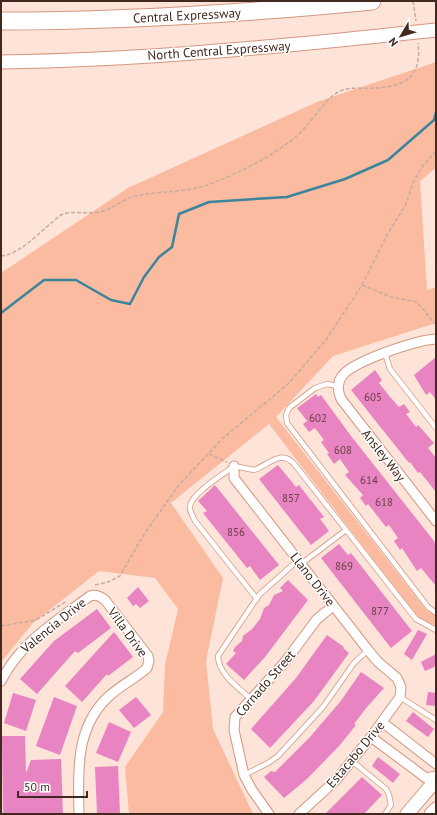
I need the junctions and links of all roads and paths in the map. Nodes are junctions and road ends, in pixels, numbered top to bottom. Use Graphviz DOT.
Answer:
graph roads {
  1 [pos="372,1"];
  2 [pos="413,1"];
  3 [pos="1,21"];
  4 [pos="416,24"];
  5 [pos="436,30"];
  6 [pos="418,40"];
  7 [pos="1,62"];
  8 [pos="436,151"];
  9 [pos="1,256"];
  10 [pos="362,285"];
  11 [pos="436,325"];
  12 [pos="436,339"];
  13 [pos="385,353"];
  14 [pos="338,386"];
  15 [pos="436,428"];
  16 [pos="209,454"];
  17 [pos="234,466"];
  18 [pos="436,521"];
  19 [pos="346,530"];
  20 [pos="300,562"];
  21 [pos="94,586"];
  22 [pos="97,595"];
  23 [pos="72,597"];
  24 [pos="257,599"];
  25 [pos="333,606"];
  26 [pos="436,612"];
  27 [pos="1,626"];
  28 [pos="436,630"];
  29 [pos="368,650"];
  30 [pos="1,682"];
  31 [pos="400,697"];
  32 [pos="251,699"];
  33 [pos="436,720"];
  34 [pos="382,722"];
  35 [pos="371,737"];
  36 [pos="352,761"];
  37 [pos="436,764"];
  38 [pos="244,775"];
  39 [pos="436,776"];
  40 [pos="436,780"];
  41 [pos="436,808"];
  42 [pos="79,814"];
  43 [pos="269,814"];
  44 [pos="299,814"];
  45 [pos="385,814"];
  46 [pos="406,814"];
  47 [pos="431,814"];
  1 -- 3 [label="highway, Central Expressway"];
  2 -- 4 [label="path"];
  5 -- 7 [label="main road, North Central Expressway, bridge"];
  6 -- 9 [label="path"];
  8 -- 10 [label="path"];
  10 -- 11 [label="path"];
  10 -- 16 [label="path"];
  12 -- 13 [label="street"];
  13 -- 14 [label="street"];
  13 -- 15 [label="lane"];
  14 -- 18 [label="street, Ansley Way"];
  14 -- 26 [label="lane"];
  16 -- 17 [label="path"];
  16 -- 21 [label="path"];
  17 -- 19 [label="lane"];
  17 -- 20 [label="street, Llano Drive"];
  17 -- 24 [label="lane"];
  19 -- 20 [label="lane"];
  19 -- 28 [label="lane"];
  20 -- 24 [label="lane"];
  20 -- 25 [label="street, Llano Drive"];
  22 -- 30 [label="street, Valencia Drive"];
  22 -- 42 [label="street, Villa Drive"];
  23 -- 27 [label="path"];
  24 -- 32 [label="lane"];
  25 -- 29 [label="street, Llano Drive"];
  25 -- 32 [label="street, Cornado Street"];
  29 -- 31 [label="street, Llano Drive"];
  29 -- 38 [label="lane"];
  31 -- 33 [label="lane"];
  31 -- 34 [label="street, Estacabo Drive"];
  32 -- 38 [label="street, Cornado Street"];
  34 -- 35 [label="street, Estacabo Drive"];
  34 -- 37 [label="street"];
  35 -- 36 [label="street, Estacabo Drive"];
  35 -- 39 [label="street"];
  36 -- 44 [label="street, Estacabo Drive"];
  36 -- 45 [label="lane"];
  38 -- 43 [label="street, Cornado Street"];
  40 -- 46 [label="main road"];
  41 -- 47 [label="main road"];
}
